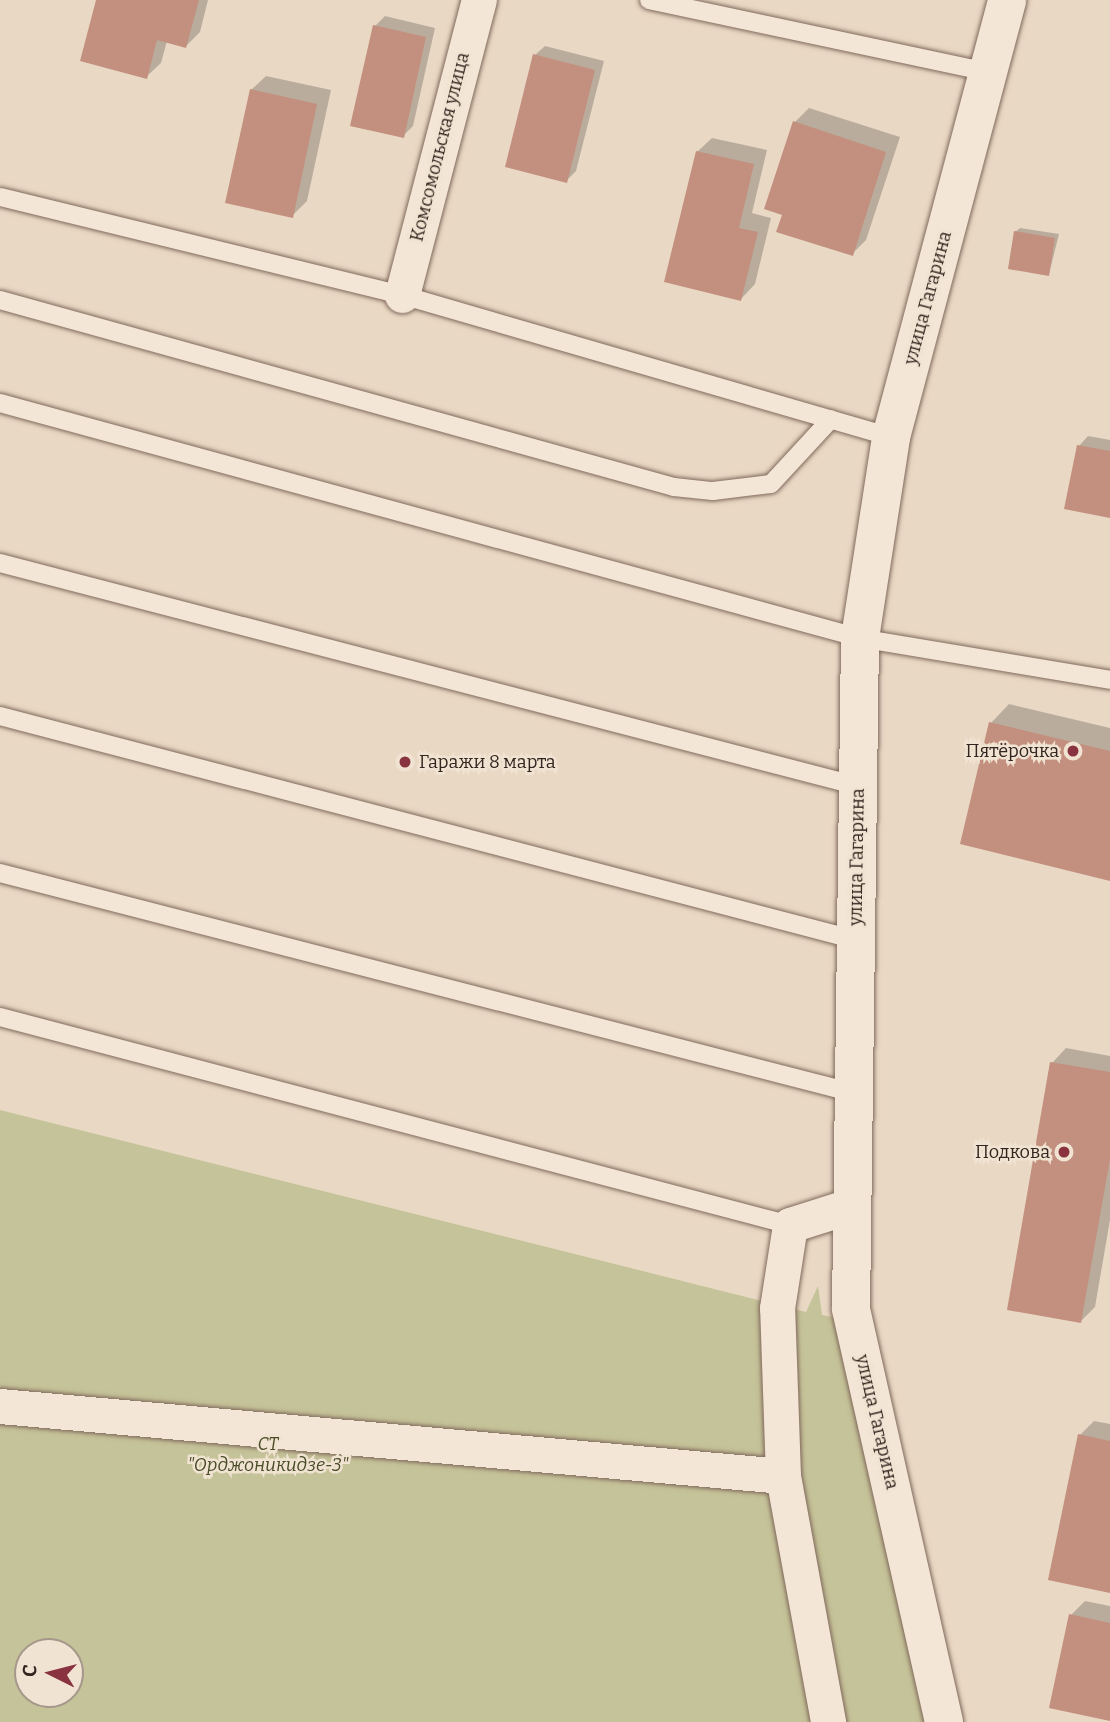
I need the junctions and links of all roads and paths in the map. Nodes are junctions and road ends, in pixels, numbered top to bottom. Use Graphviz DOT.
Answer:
graph roads {
  1 [pos="479,0"];
  2 [pos="649,0"];
  3 [pos="1007,0"];
  4 [pos="988,72"];
  5 [pos="0,197"];
  6 [pos="402,295"];
  7 [pos="0,300"];
  8 [pos="0,403"];
  9 [pos="831,419"];
  10 [pos="891,437"];
  11 [pos="0,564"];
  12 [pos="860,638"];
  13 [pos="1110,680"];
  14 [pos="0,716"];
  15 [pos="858,786"];
  16 [pos="0,873"];
  17 [pos="856,940"];
  18 [pos="0,1017"];
  19 [pos="854,1093"];
  20 [pos="853,1205"];
  21 [pos="790,1225"];
  22 [pos="0,1406"];
  23 [pos="783,1476"];
  24 [pos="828,1722"];
  25 [pos="944,1722"];
  1 -- 6 [label="street, Комсомольская улица"];
  2 -- 4 [label="lane"];
  3 -- 4 [label="main road, улица Гагарина"];
  4 -- 10 [label="main road, улица Гагарина"];
  5 -- 6 [label="lane"];
  6 -- 9 [label="lane"];
  7 -- 9 [label="lane"];
  8 -- 12 [label="lane"];
  9 -- 10 [label="lane"];
  10 -- 12 [label="main road, улица Гагарина"];
  11 -- 15 [label="lane"];
  12 -- 13 [label="lane"];
  12 -- 15 [label="main road, улица Гагарина"];
  14 -- 17 [label="lane"];
  15 -- 17 [label="main road, улица Гагарина"];
  16 -- 19 [label="lane"];
  17 -- 19 [label="main road, улица Гагарина"];
  18 -- 21 [label="lane"];
  19 -- 20 [label="main road, улица Гагарина"];
  20 -- 21 [label="street"];
  20 -- 25 [label="main road, улица Гагарина"];
  21 -- 23 [label="street"];
  22 -- 23 [label="street"];
  23 -- 24 [label="street"];
}
